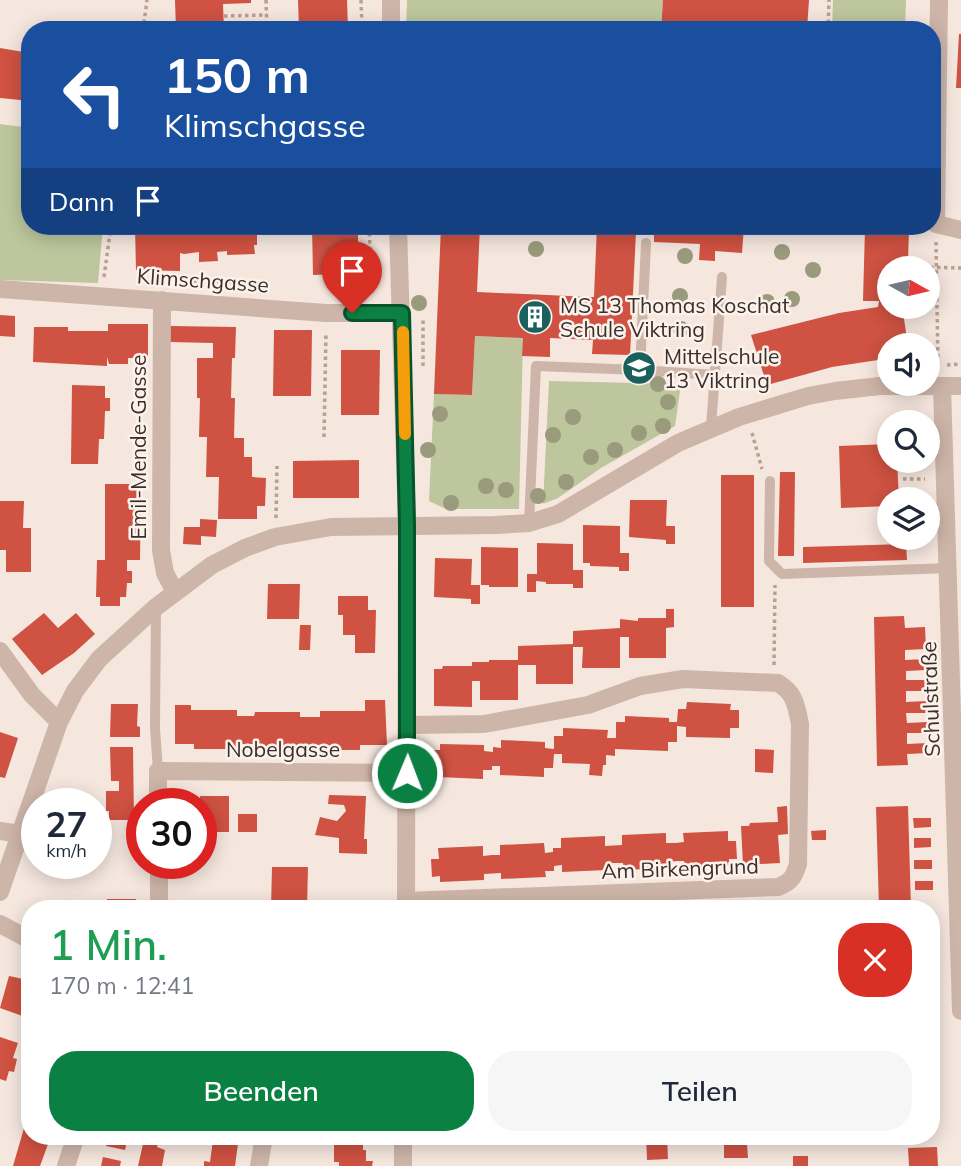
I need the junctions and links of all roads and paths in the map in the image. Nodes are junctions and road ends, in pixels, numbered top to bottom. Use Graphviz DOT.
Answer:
graph roads {
  1 [pos="147,0"];
  2 [pos="266,0"];
  3 [pos="361,0"];
  4 [pos="391,0"];
  5 [pos="829,0"];
  6 [pos="939,0"];
  7 [pos="267,15"];
  8 [pos="224,16"];
  9 [pos="144,21"];
  10 [pos="267,21"];
  11 [pos="362,21"];
  12 [pos="391,21"];
  13 [pos="828,21"];
  14 [pos="938,21"];
  15 [pos="941,225"];
  16 [pos="961,230"];
  17 [pos="110,235"];
  18 [pos="369,235"];
  19 [pos="398,235"];
  20 [pos="936,235"];
  21 [pos="646,243"];
  22 [pos="937,256"];
  23 [pos="940,268"];
  24 [pos="961,268"];
  25 [pos="722,276"];
  26 [pos="103,282"];
  27 [pos="184,288"];
  28 [pos="0,289"];
  29 [pos="267,291"];
  30 [pos="372,299"];
  31 [pos="162,300"];
  32 [pos="326,313"];
  33 [pos="402,313"];
  34 [pos="423,317"];
  35 [pos="640,370"];
  36 [pos="423,374"];
  37 [pos="715,374"];
  38 [pos="943,386"];
  39 [pos="961,386"];
  40 [pos="711,427"];
  41 [pos="751,427"];
  42 [pos="324,437"];
  43 [pos="277,466"];
  44 [pos="934,478"];
  45 [pos="903,479"];
  46 [pos="770,481"];
  47 [pos="529,523"];
  48 [pos="407,525"];
  49 [pos="275,537"];
  50 [pos="949,568"];
  51 [pos="777,569"];
  52 [pos="175,592"];
  53 [pos="156,607"];
  54 [pos="0,651"];
  55 [pos="774,683"];
  56 [pos="59,722"];
  57 [pos="408,725"];
  58 [pos="158,771"];
  59 [pos="407,773"];
  60 [pos="159,788"];
  61 [pos="0,831"];
  62 [pos="20,834"];
  63 [pos="159,879"];
  64 [pos="0,892"];
  65 [pos="159,900"];
  66 [pos="406,900"];
  67 [pos="494,900"];
  68 [pos="0,924"];
  69 [pos="21,935"];
  70 [pos="961,1011"];
  71 [pos="73,1145"];
  72 [pos="262,1145"];
  73 [pos="403,1145"];
  74 [pos="66,1166"];
  75 [pos="259,1166"];
  76 [pos="403,1166"];
  1 -- 9 [label="path"];
  2 -- 7 [label="path"];
  3 -- 11 [label="path"];
  4 -- 12 [label="street"];
  5 -- 13 [label="path"];
  6 -- 14 [label="street"];
  7 -- 8 [label="path"];
  7 -- 10 [label="path"];
  15 -- 16 [label="street"];
  17 -- 26 [label="path"];
  18 -- 30 [label="path"];
  19 -- 33 [label="street, Am Birkengrund"];
  20 -- 22 [label="path"];
  21 -- 35 [label="lane"];
  23 -- 24 [label="path"];
  25 -- 37 [label="lane"];
  27 -- 29 [label="path"];
  28 -- 31 [label="street, Klimschgasse"];
  31 -- 32 [label="street, Klimschgasse"];
  31 -- 52 [label="street, Emil-Mende-Gasse"];
  32 -- 33 [label="street, Klimschgasse"];
  32 -- 42 [label="path"];
  33 -- 48 [label="street, Am Birkengrund"];
  34 -- 36 [label="path"];
  35 -- 37 [label="lane"];
  35 -- 47 [label="lane"];
  37 -- 40 [label="lane"];
  38 -- 39 [label="street"];
  38 -- 40 [label="street"];
  38 -- 50 [label="street, Schulstraße"];
  40 -- 47 [label="street"];
  41 -- 46 [label="path"];
  43 -- 49 [label="path"];
  44 -- 45 [label="path"];
  46 -- 51 [label="lane"];
  47 -- 48 [label="street"];
  48 -- 49 [label="street"];
  48 -- 57 [label="street, Am Birkengrund"];
  49 -- 52 [label="street"];
  50 -- 51 [label="lane"];
  50 -- 70 [label="street, Schulstraße"];
  51 -- 55 [label="path"];
  52 -- 53 [label="street"];
  53 -- 56 [label="street"];
  53 -- 58 [label="lane"];
  54 -- 56 [label="street"];
  55 -- 57 [label="street"];
  55 -- 67 [label="street, Am Birkengrund"];
  56 -- 62 [label="street"];
  57 -- 59 [label="street, Am Birkengrund"];
  58 -- 59 [label="street, Nobelgasse"];
  58 -- 60 [label="street"];
  59 -- 66 [label="street, Am Birkengrund"];
  61 -- 62 [label="street"];
  62 -- 64 [label="street"];
  63 -- 65 [label="street"];
  68 -- 69 [label="street"];
  71 -- 74 [label="street"];
  72 -- 75 [label="street"];
  73 -- 76 [label="street"];
}
